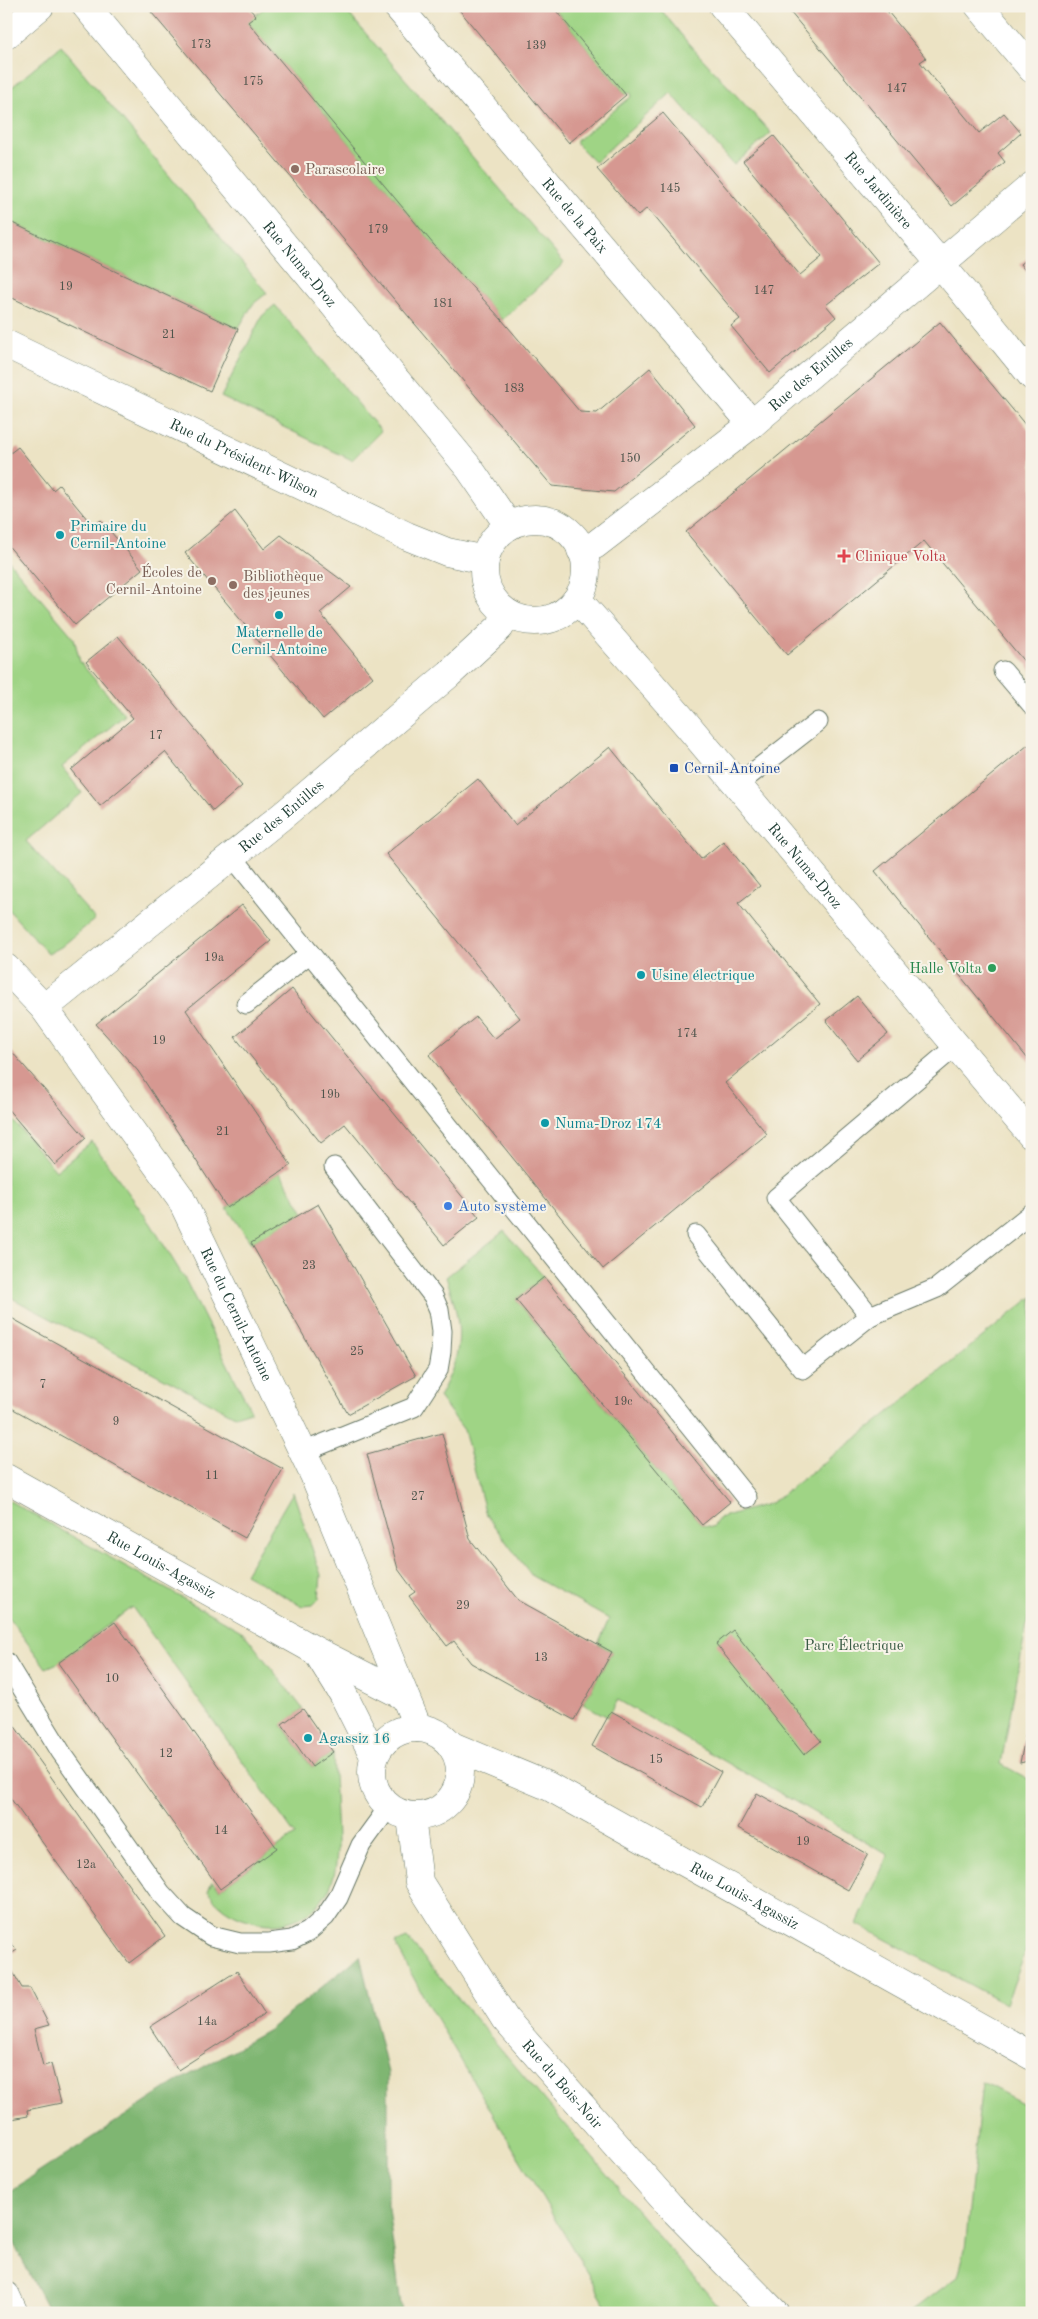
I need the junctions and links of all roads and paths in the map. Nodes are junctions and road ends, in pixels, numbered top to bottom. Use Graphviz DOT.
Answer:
graph roads {
  1 [pos="40,6"];
  2 [pos="86,6"];
  3 [pos="397,6"];
  4 [pos="723,6"];
  5 [pos="980,6"];
  6 [pos="6,35"];
  7 [pos="1032,69"];
  8 [pos="1032,186"];
  9 [pos="940,262"];
  10 [pos="6,344"];
  11 [pos="1032,376"];
  12 [pos="752,424"];
  13 [pos="509,526"];
  14 [pos="582,550"];
  15 [pos="485,560"];
  16 [pos="577,599"];
  17 [pos="507,613"];
  18 [pos="1003,671"];
  19 [pos="1032,705"];
  20 [pos="818,722"];
  21 [pos="737,785"];
  22 [pos="232,856"];
  23 [pos="310,953"];
  24 [pos="6,968"];
  25 [pos="246,1004"];
  26 [pos="44,1008"];
  27 [pos="956,1046"];
  28 [pos="1032,1136"];
  29 [pos="334,1167"];
  30 [pos="1032,1213"];
  31 [pos="696,1235"];
  32 [pos="870,1316"];
  33 [pos="303,1452"];
  34 [pos="6,1478"];
  35 [pos="747,1498"];
  36 [pos="316,1651"];
  37 [pos="6,1662"];
  38 [pos="404,1696"];
  39 [pos="418,1728"];
  40 [pos="452,1746"];
  41 [pos="374,1756"];
  42 [pos="400,1812"];
  43 [pos="1032,2056"];
  44 [pos="6,2296"];
  45 [pos="14,2313"];
  46 [pos="775,2313"];
  1 -- 6 [label="street"];
  2 -- 13 [label="street, Rue Numa-Droz"];
  3 -- 12 [label="street, Rue de la Paix"];
  4 -- 9 [label="street, Rue Jardinière"];
  5 -- 7 [label="street"];
  8 -- 9 [label="street, Rue des Entilles"];
  9 -- 11 [label="street, Rue Jardinière"];
  9 -- 12 [label="street, Rue des Entilles"];
  10 -- 15 [label="street, Rue du Président-Wilson"];
  12 -- 14 [label="street, Rue des Entilles"];
  13 -- 14 [label="street"];
  13 -- 15 [label="street"];
  14 -- 16 [label="street"];
  15 -- 17 [label="street"];
  16 -- 17 [label="street"];
  16 -- 21 [label="street, Rue Numa-Droz"];
  17 -- 22 [label="street, Rue des Entilles"];
  18 -- 19 [label="lane"];
  20 -- 21 [label="lane"];
  21 -- 27 [label="street, Rue Numa-Droz"];
  22 -- 23 [label="lane"];
  22 -- 26 [label="street, Rue des Entilles"];
  23 -- 25 [label="lane"];
  23 -- 35 [label="lane"];
  24 -- 26 [label="street, Rue du Cernil-Antoine"];
  26 -- 33 [label="street, Rue du Cernil-Antoine"];
  27 -- 28 [label="street, Rue Numa-Droz"];
  27 -- 32 [label="lane"];
  29 -- 33 [label="lane"];
  30 -- 32 [label="lane"];
  31 -- 32 [label="lane"];
  33 -- 38 [label="street, Rue du Cernil-Antoine"];
  34 -- 36 [label="street, Rue Louis-Agassiz"];
  36 -- 38 [label="street, Rue Louis-Agassiz"];
  36 -- 41 [label="street"];
  37 -- 42 [label="lane"];
  38 -- 39 [label="street"];
  39 -- 40 [label="street"];
  39 -- 41 [label="street"];
  40 -- 42 [label="street"];
  40 -- 43 [label="street, Rue Louis-Agassiz"];
  41 -- 42 [label="street"];
  42 -- 46 [label="street, Rue du Bois-Noir"];
  44 -- 45 [label="street"];
}
